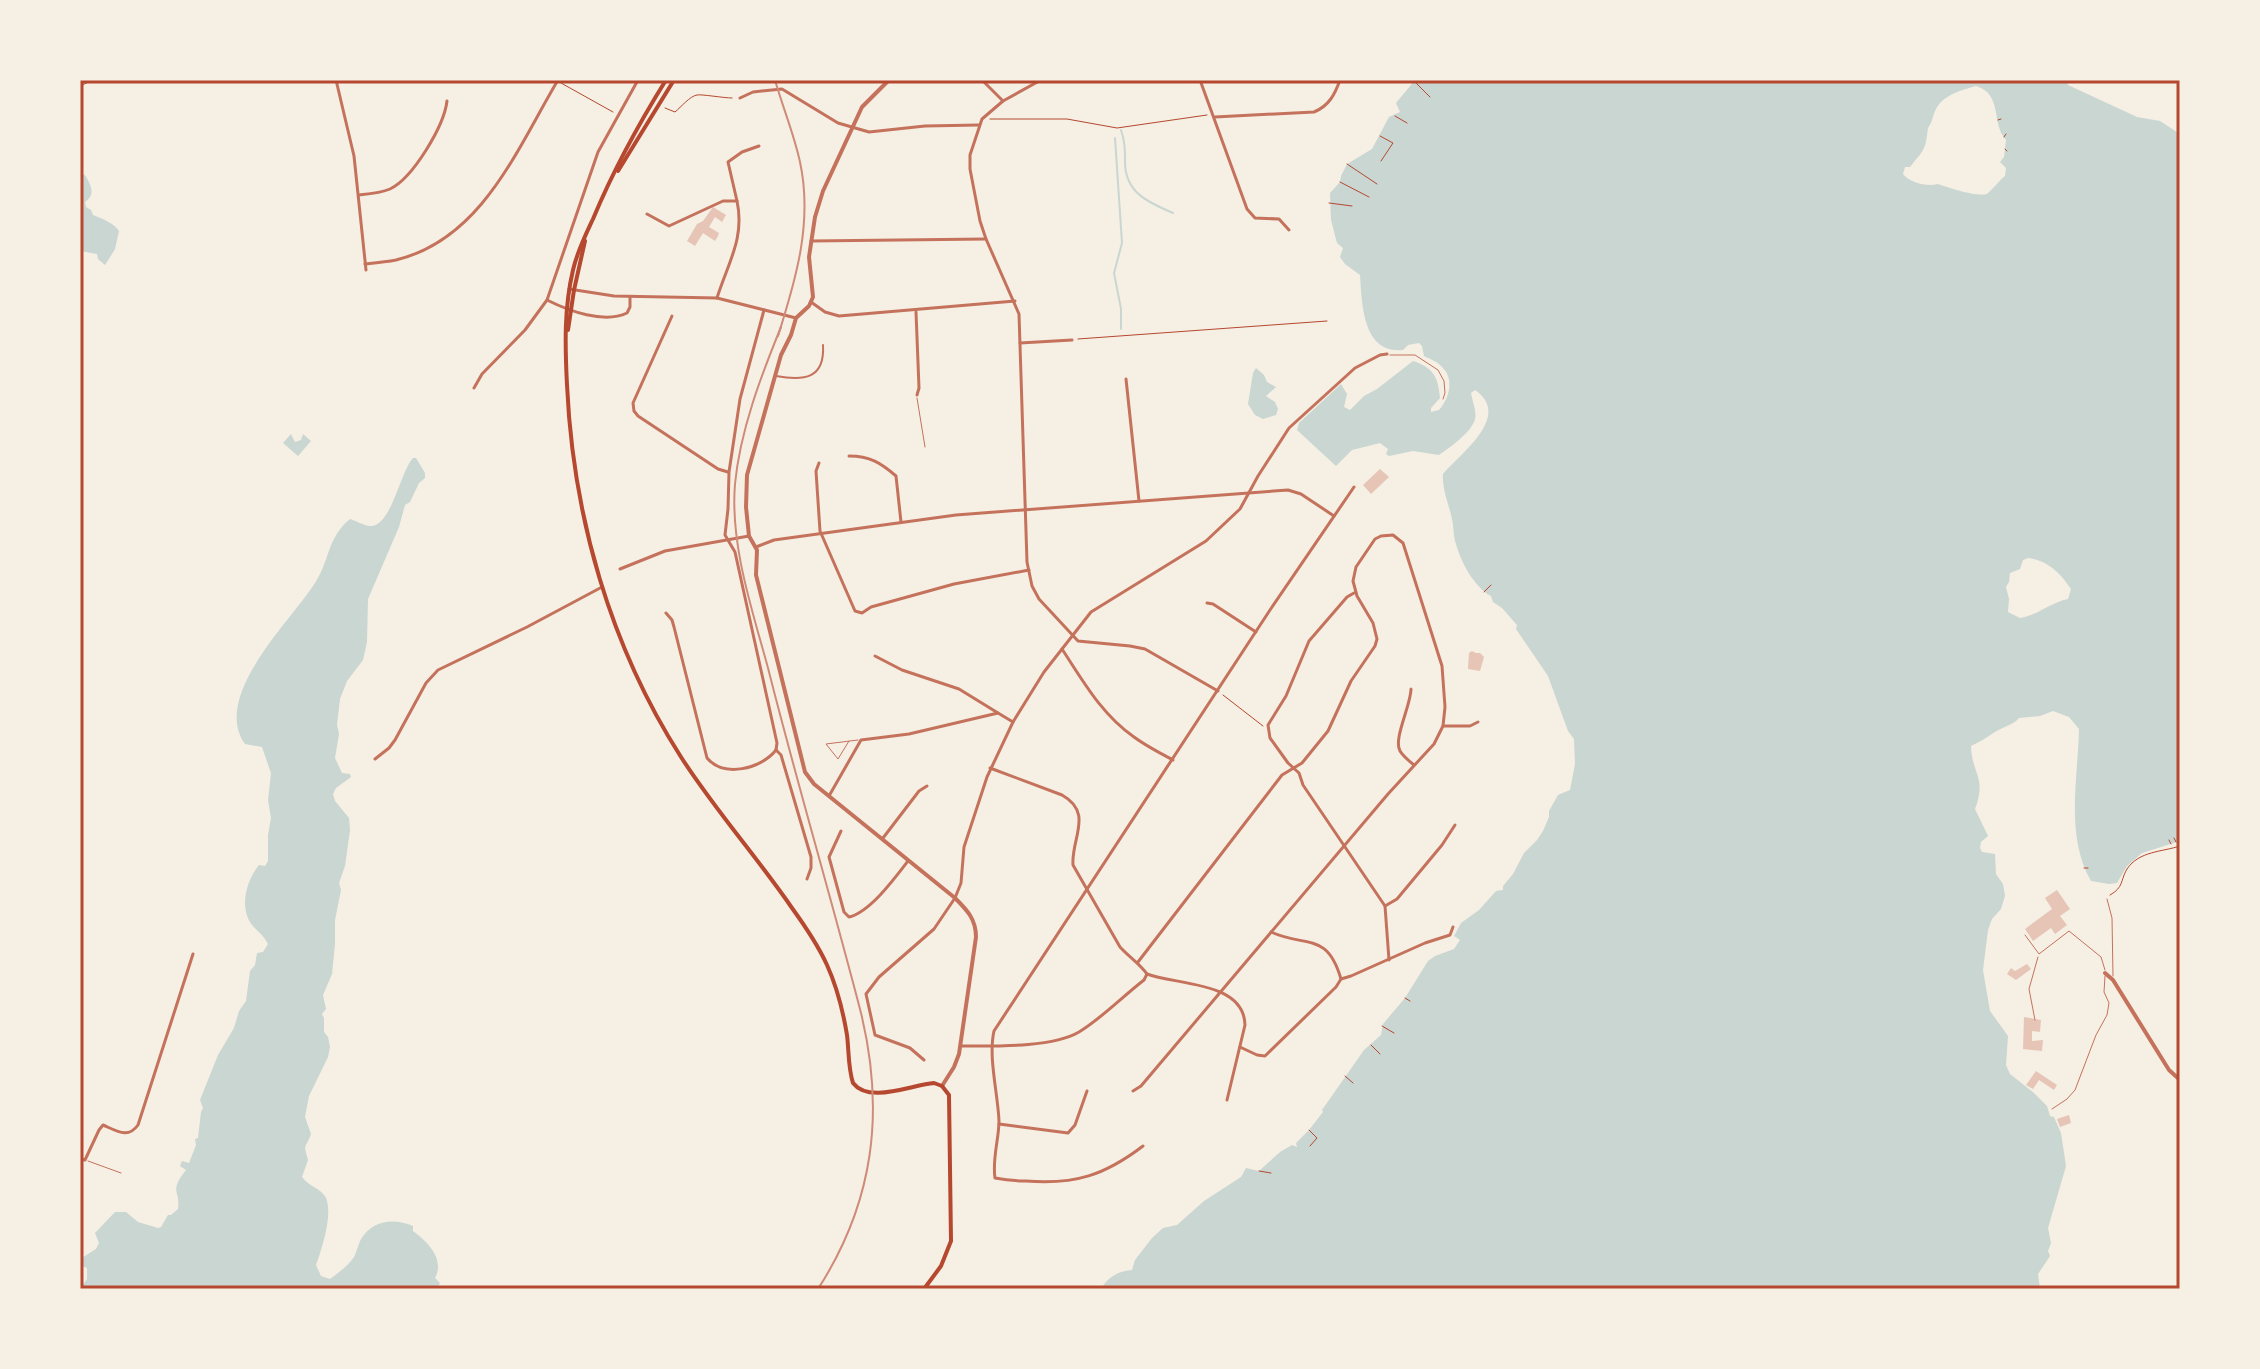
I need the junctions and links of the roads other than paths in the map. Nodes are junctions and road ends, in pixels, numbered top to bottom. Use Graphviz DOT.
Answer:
graph roads {
  1 [pos="336,80"];
  2 [pos="557,80"];
  3 [pos="638,80"];
  4 [pos="666,80"];
  5 [pos="674,80"];
  6 [pos="889,80"];
  7 [pos="982,80"];
  8 [pos="1041,80"];
  9 [pos="1200,80"];
  10 [pos="1340,80"];
  11 [pos="740,98"];
  12 [pos="447,101"];
  13 [pos="1003,101"];
  14 [pos="1214,116"];
  15 [pos="980,125"];
  16 [pos="852,128"];
  17 [pos="759,146"];
  18 [pos="605,190"];
  19 [pos="359,195"];
  20 [pos="737,201"];
  21 [pos="647,214"];
  22 [pos="1289,230"];
  23 [pos="986,239"];
  24 [pos="811,241"];
  25 [pos="365,264"];
  26 [pos="366,270"];
  27 [pos="571,289"];
  28 [pos="630,297"];
  29 [pos="717,298"];
  30 [pos="547,300"];
  31 [pos="1015,301"];
  32 [pos="811,302"];
  33 [pos="764,310"];
  34 [pos="916,311"];
  35 [pos="672,316"];
  36 [pos="796,318"];
  37 [pos="1072,340"];
  38 [pos="1020,343"];
  39 [pos="823,345"];
  40 [pos="1387,354"];
  41 [pos="775,376"];
  42 [pos="1126,379"];
  43 [pos="474,388"];
  44 [pos="917,395"];
  45 [pos="1443,399"];
  46 [pos="925,447"];
  47 [pos="849,456"];
  48 [pos="819,463"];
  49 [pos="729,472"];
  50 [pos="1354,487"];
  51 [pos="1248,494"];
  52 [pos="1139,501"];
  53 [pos="1025,510"];
  54 [pos="1334,516"];
  55 [pos="901,522"];
  56 [pos="822,535"];
  57 [pos="749,536"];
  58 [pos="726,540"];
  59 [pos="756,547"];
  60 [pos="620,569"];
  61 [pos="1029,570"];
  62 [pos="602,587"];
  63 [pos="1355,592"];
  64 [pos="1207,603"];
  65 [pos="666,613"];
  66 [pos="1256,632"];
  67 [pos="1072,636"];
  68 [pos="1062,649"];
  69 [pos="875,656"];
  70 [pos="1411,689"];
  71 [pos="1218,691"];
  72 [pos="998,713"];
  73 [pos="1013,722"];
  74 [pos="1478,722"];
  75 [pos="1443,726"];
  76 [pos="861,740"];
  77 [pos="849,741"];
  78 [pos="776,750"];
  79 [pos="375,759"];
  80 [pos="1173,760"];
  81 [pos="1414,765"];
  82 [pos="990,768"];
  83 [pos="1293,768"];
  84 [pos="927,786"];
  85 [pos="829,796"];
  86 [pos="1455,825"];
  87 [pos="841,831"];
  88 [pos="883,838"];
  89 [pos="1344,845"];
  90 [pos="909,860"];
  91 [pos="807,879"];
  92 [pos="1088,889"];
  93 [pos="955,898"];
  94 [pos="2107,899"];
  95 [pos="1385,906"];
  96 [pos="1453,927"];
  97 [pos="1271,932"];
  98 [pos="2025,935"];
  99 [pos="193,954"];
  100 [pos="2039,954"];
  101 [pos="1389,960"];
  102 [pos="1138,962"];
  103 [pos="2105,973"];
  104 [pos="1147,974"];
  105 [pos="1341,979"];
  106 [pos="2113,980"];
  107 [pos="1220,991"];
  108 [pos="2035,1020"];
  109 [pos="993,1045"];
  110 [pos="960,1046"];
  111 [pos="1240,1047"];
  112 [pos="924,1060"];
  113 [pos="2180,1080"];
  114 [pos="942,1086"];
  115 [pos="1087,1091"];
  116 [pos="1133,1091"];
  117 [pos="1227,1100"];
  118 [pos="2052,1109"];
  119 [pos="999,1124"];
  120 [pos="1143,1146"];
  121 [pos="83,1160"];
  122 [pos="121,1173"];
  123 [pos="924,1289"];
  1 -- 19 [label="street"];
  2 -- 25 [label="street"];
  3 -- 30 [label="street"];
  4 -- 18 [label="main road"];
  5 -- 18 [label="main road"];
  6 -- 16 [label="street"];
  7 -- 13 [label="street"];
  8 -- 13 [label="street"];
  9 -- 14 [label="street"];
  10 -- 14 [label="street"];
  11 -- 16 [label="street"];
  12 -- 19 [label="street"];
  13 -- 15 [label="street"];
  14 -- 22 [label="street"];
  15 -- 16 [label="street"];
  15 -- 23 [label="street"];
  16 -- 24 [label="street"];
  17 -- 20 [label="street"];
  18 -- 27 [label="main road"];
  19 -- 25 [label="street"];
  20 -- 21 [label="street"];
  20 -- 29 [label="street"];
  23 -- 24 [label="street"];
  23 -- 31 [label="street"];
  24 -- 32 [label="street"];
  25 -- 26 [label="street"];
  27 -- 28 [label="street"];
  27 -- 62 [label="main road"];
  28 -- 29 [label="street"];
  28 -- 30 [label="street"];
  29 -- 33 [label="street"];
  30 -- 43 [label="street"];
  31 -- 34 [label="street"];
  31 -- 38 [label="street"];
  32 -- 34 [label="street"];
  32 -- 36 [label="street"];
  33 -- 36 [label="street"];
  33 -- 49 [label="street"];
  34 -- 44 [label="street"];
  35 -- 49 [label="street"];
  36 -- 41 [label="street"];
  37 -- 38 [label="street"];
  38 -- 53 [label="street"];
  39 -- 41 [label="street"];
  40 -- 45 [label="lane"];
  40 -- 51 [label="street"];
  41 -- 57 [label="street"];
  42 -- 52 [label="street"];
  44 -- 46 [label="lane"];
  47 -- 55 [label="street"];
  48 -- 56 [label="street"];
  49 -- 58 [label="street"];
  50 -- 54 [label="street"];
  51 -- 52 [label="street"];
  51 -- 54 [label="street"];
  51 -- 67 [label="street"];
  52 -- 53 [label="street"];
  53 -- 55 [label="street"];
  53 -- 61 [label="street"];
  54 -- 66 [label="street"];
  55 -- 56 [label="street"];
  56 -- 59 [label="street"];
  56 -- 61 [label="street"];
  57 -- 58 [label="street"];
  57 -- 59 [label="street"];
  58 -- 60 [label="street"];
  58 -- 78 [label="street"];
  59 -- 85 [label="street"];
  61 -- 67 [label="street"];
  62 -- 79 [label="street"];
  62 -- 114 [label="main road"];
  63 -- 75 [label="street"];
  63 -- 83 [label="street"];
  63 -- 83 [label="street"];
  64 -- 66 [label="street"];
  65 -- 78 [label="street"];
  66 -- 71 [label="street"];
  67 -- 68 [label="street"];
  67 -- 71 [label="street"];
  68 -- 73 [label="street"];
  68 -- 80 [label="street"];
  69 -- 72 [label="street"];
  70 -- 81 [label="street"];
  71 -- 80 [label="street"];
  72 -- 73 [label="street"];
  72 -- 76 [label="street"];
  73 -- 82 [label="street"];
  74 -- 75 [label="street"];
  75 -- 81 [label="street"];
  76 -- 77 [label="lane"];
  76 -- 85 [label="street"];
  77 -- 77 [label="lane"];
  78 -- 91 [label="street"];
  80 -- 92 [label="street"];
  81 -- 89 [label="street"];
  82 -- 92 [label="street"];
  82 -- 93 [label="street"];
  83 -- 89 [label="street"];
  83 -- 102 [label="street"];
  84 -- 88 [label="street"];
  85 -- 88 [label="street"];
  86 -- 95 [label="street"];
  87 -- 90 [label="street"];
  88 -- 90 [label="street"];
  89 -- 95 [label="street"];
  89 -- 97 [label="street"];
  90 -- 93 [label="street"];
  92 -- 102 [label="street"];
  92 -- 109 [label="street"];
  93 -- 110 [label="street"];
  93 -- 112 [label="street"];
  94 -- 106 [label="lane"];
  95 -- 101 [label="street"];
  96 -- 101 [label="street"];
  97 -- 105 [label="street"];
  97 -- 107 [label="street"];
  98 -- 100 [label="lane"];
  99 -- 121 [label="street"];
  100 -- 103 [label="lane"];
  100 -- 108 [label="lane"];
  101 -- 105 [label="street"];
  102 -- 104 [label="street"];
  103 -- 106 [label="street"];
  103 -- 118 [label="lane"];
  104 -- 107 [label="street"];
  104 -- 109 [label="street"];
  105 -- 111 [label="street"];
  106 -- 113 [label="street"];
  107 -- 111 [label="street"];
  107 -- 116 [label="street"];
  109 -- 110 [label="street"];
  109 -- 119 [label="street"];
  110 -- 114 [label="street"];
  111 -- 117 [label="street"];
  114 -- 123 [label="main road"];
  115 -- 119 [label="street"];
  119 -- 120 [label="street"];
  121 -- 122 [label="lane"];
}
